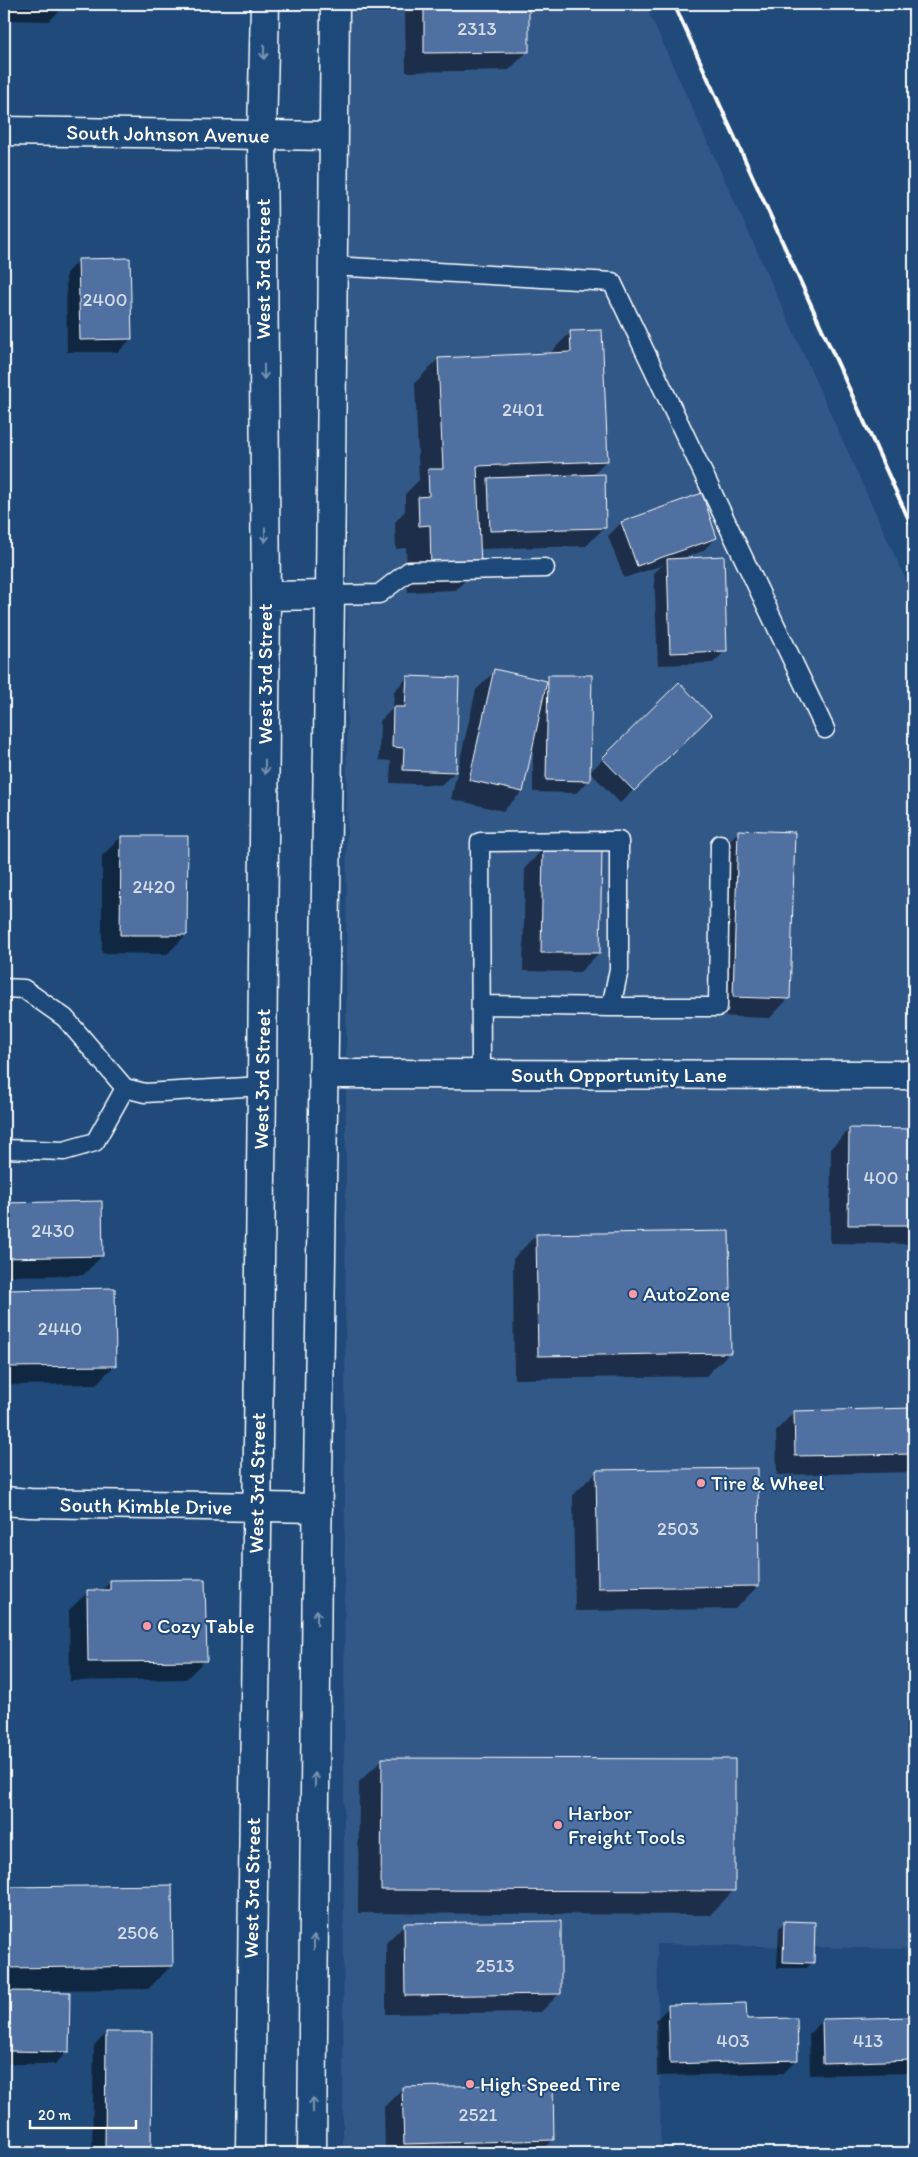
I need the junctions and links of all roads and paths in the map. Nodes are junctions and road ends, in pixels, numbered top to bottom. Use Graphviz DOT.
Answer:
graph roads {
  1 [pos="265,4"];
  2 [pos="335,4"];
  3 [pos="4,131"];
  4 [pos="262,136"];
  5 [pos="333,136"];
  6 [pos="332,266"];
  7 [pos="545,568"];
  8 [pos="330,595"];
  9 [pos="266,596"];
  10 [pos="825,729"];
  11 [pos="720,844"];
  12 [pos="4,988"];
  13 [pos="481,1005"];
  14 [pos="611,1007"];
  15 [pos="324,1074"];
  16 [pos="481,1074"];
  17 [pos="914,1075"];
  18 [pos="262,1086"];
  19 [pos="125,1088"];
  20 [pos="4,1149"];
  21 [pos="4,1501"];
  22 [pos="256,1508"];
  23 [pos="318,1508"];
  24 [pos="250,2153"];
  25 [pos="312,2153"];
  1 -- 4 [label="main road, West 3rd Street, one-way"];
  2 -- 5 [label="main road"];
  3 -- 4 [label="main road, South Johnson Avenue"];
  4 -- 5 [label="main road, South Johnson Avenue"];
  4 -- 9 [label="main road, West 3rd Street, one-way"];
  5 -- 6 [label="main road"];
  6 -- 8 [label="main road"];
  6 -- 10 [label="lane"];
  7 -- 8 [label="lane"];
  8 -- 9 [label="main road"];
  8 -- 15 [label="main road"];
  9 -- 18 [label="main road, West 3rd Street, one-way"];
  11 -- 14 [label="lane"];
  12 -- 19 [label="lane"];
  13 -- 14 [label="lane"];
  13 -- 14 [label="lane"];
  13 -- 16 [label="lane"];
  15 -- 16 [label="main road, South Opportunity Lane"];
  15 -- 23 [label="main road"];
  16 -- 17 [label="main road, South Opportunity Lane"];
  18 -- 19 [label="lane"];
  18 -- 22 [label="main road, West 3rd Street"];
  19 -- 20 [label="lane"];
  21 -- 22 [label="main road, South Kimble Drive"];
  22 -- 23 [label="main road, South Kimble Drive"];
  22 -- 24 [label="main road, West 3rd Street"];
  25 -- 23 [label="main road, one-way"];
}
